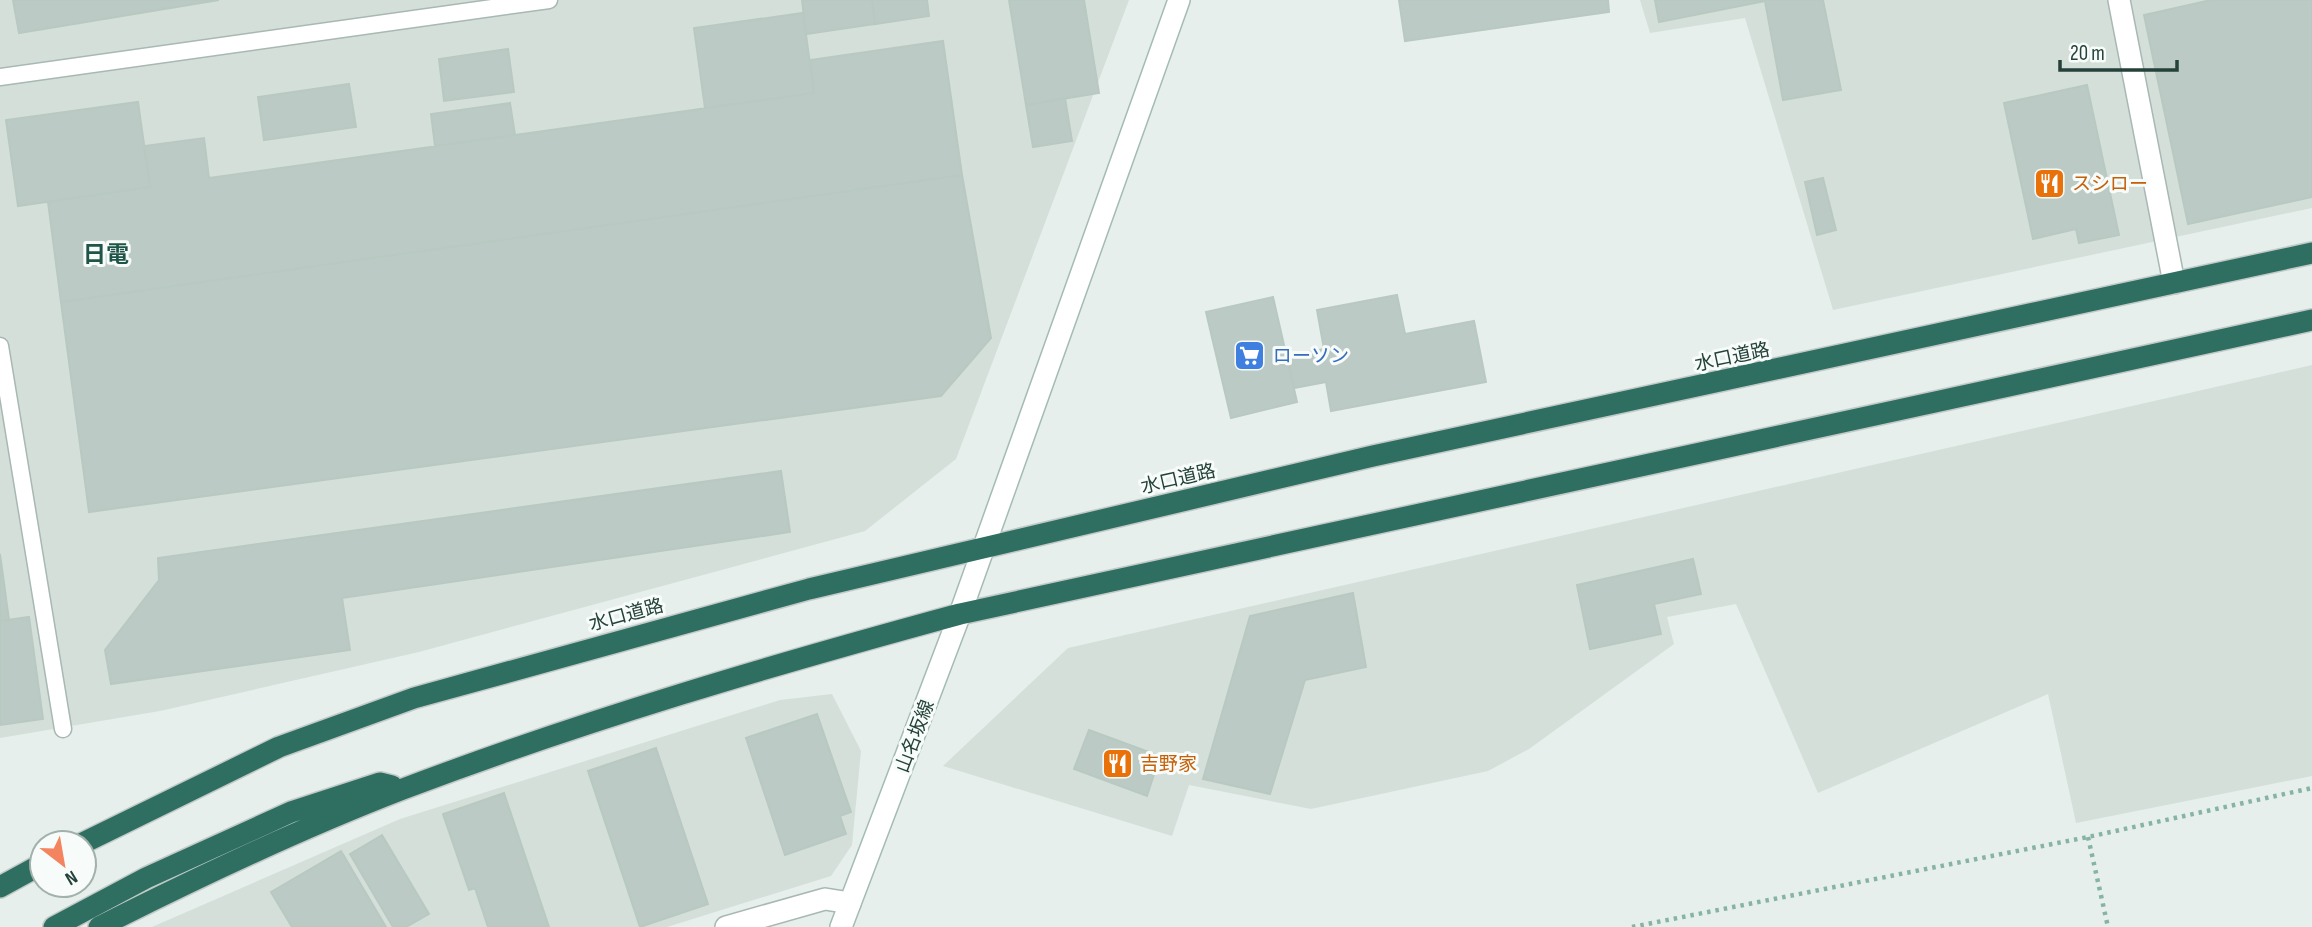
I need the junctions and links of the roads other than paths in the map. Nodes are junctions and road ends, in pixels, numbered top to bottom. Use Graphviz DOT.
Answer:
graph roads {
  1 [pos="549,0"];
  2 [pos="1179,0"];
  3 [pos="2119,0"];
  4 [pos="0,77"];
  5 [pos="2312,253"];
  6 [pos="2174,283"];
  7 [pos="2312,320"];
  8 [pos="0,346"];
  9 [pos="985,545"];
  10 [pos="960,614"];
  11 [pos="63,729"];
  12 [pos="405,788"];
  13 [pos="98,836"];
  14 [pos="28,872"];
  15 [pos="0,887"];
  16 [pos="850,903"];
  17 [pos="54,927"];
  18 [pos="99,927"];
  19 [pos="726,927"];
  20 [pos="841,927"];
  1 -- 4 [label="lane"];
  2 -- 9 [label="street, 山名坂線"];
  3 -- 6 [label="street"];
  5 -- 6 [label="highway, 水口道路"];
  6 -- 9 [label="highway, 水口道路"];
  7 -- 10 [label="highway"];
  8 -- 11 [label="lane"];
  9 -- 10 [label="street, 山名坂線"];
  9 -- 13 [label="highway, 水口道路"];
  10 -- 12 [label="highway"];
  10 -- 16 [label="street, 山名坂線"];
  12 -- 17 [label="highway"];
  12 -- 18 [label="highway"];
  14 -- 15 [label="highway"];
  16 -- 19 [label="street"];
  16 -- 20 [label="street, 山名坂線"];
}
